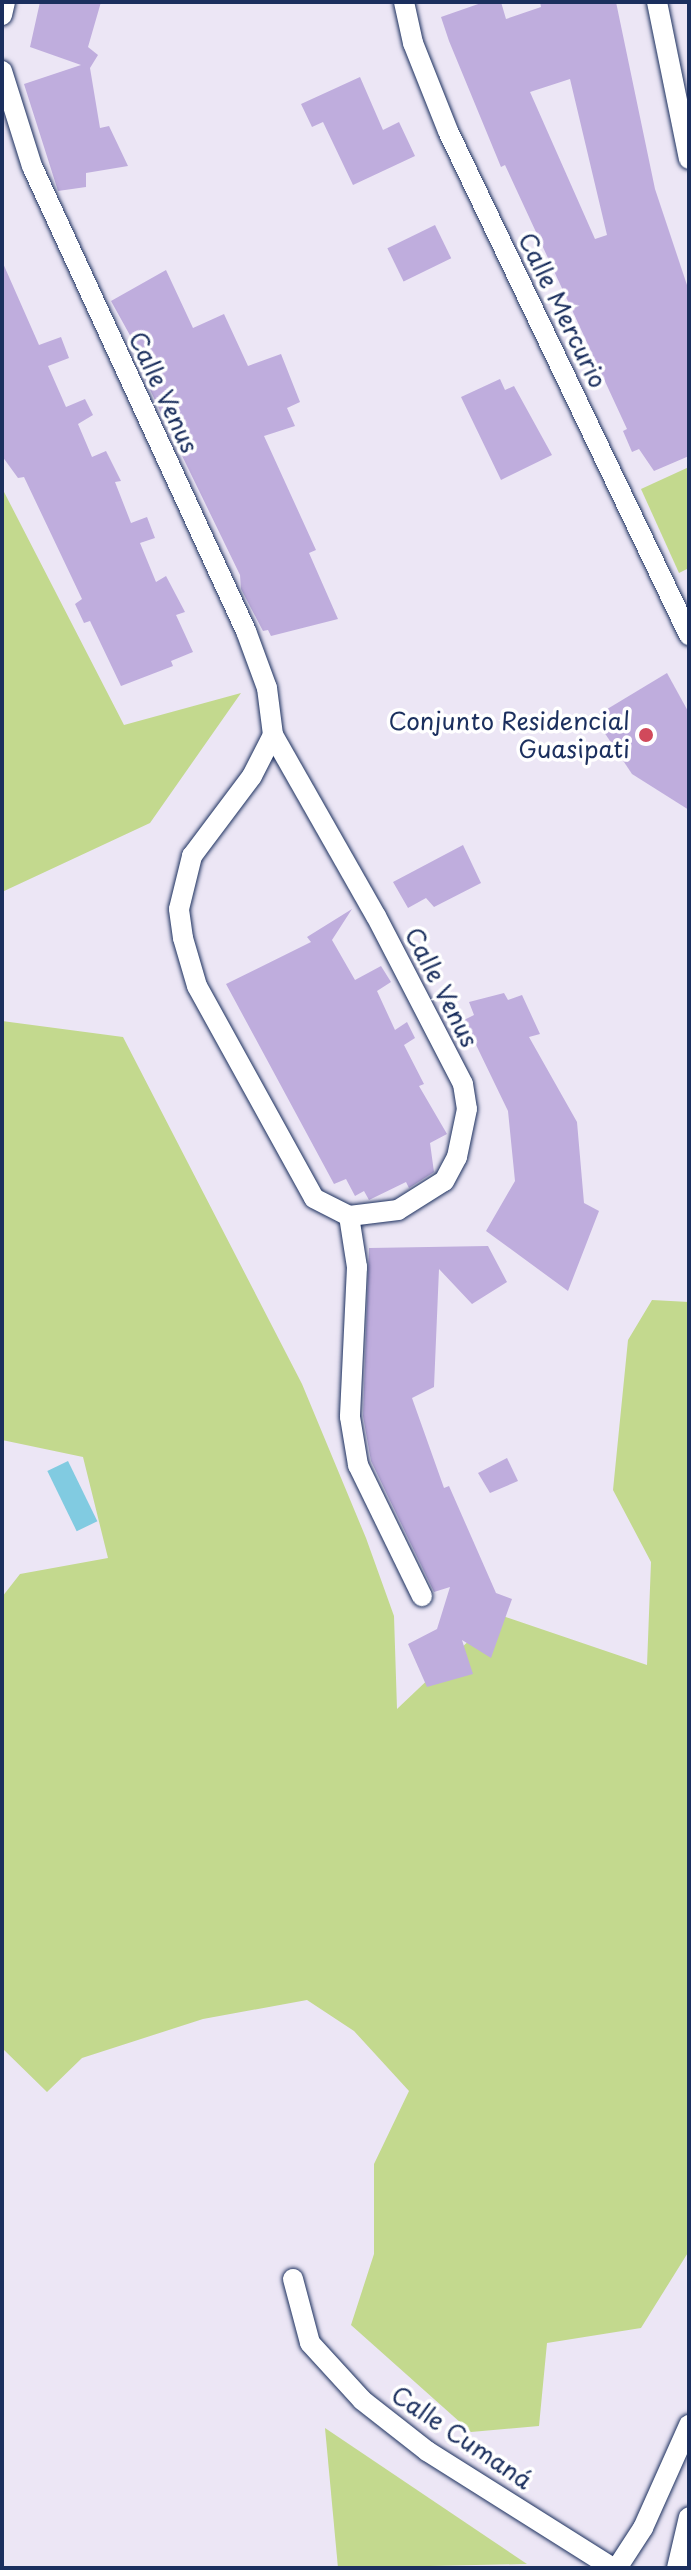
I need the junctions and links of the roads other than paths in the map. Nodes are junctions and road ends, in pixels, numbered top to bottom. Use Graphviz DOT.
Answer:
graph roads {
  1 [pos="5,2"];
  2 [pos="404,2"];
  3 [pos="657,2"];
  4 [pos="2,15"];
  5 [pos="2,71"];
  6 [pos="689,159"];
  7 [pos="689,635"];
  8 [pos="273,735"];
  9 [pos="349,1216"];
  10 [pos="422,1596"];
  11 [pos="293,2279"];
  12 [pos="689,2425"];
  13 [pos="689,2517"];
  14 [pos="682,2557"];
  15 [pos="615,2568"];
  1 -- 4 [label="street"];
  2 -- 7 [label="street, Calle Mercurio"];
  3 -- 6 [label="street"];
  5 -- 8 [label="street, Calle Venus"];
  8 -- 9 [label="street"];
  8 -- 9 [label="street, Calle Venus"];
  9 -- 10 [label="street"];
  11 -- 15 [label="street, Calle Cumaná"];
  12 -- 15 [label="street"];
  13 -- 14 [label="street"];
}
